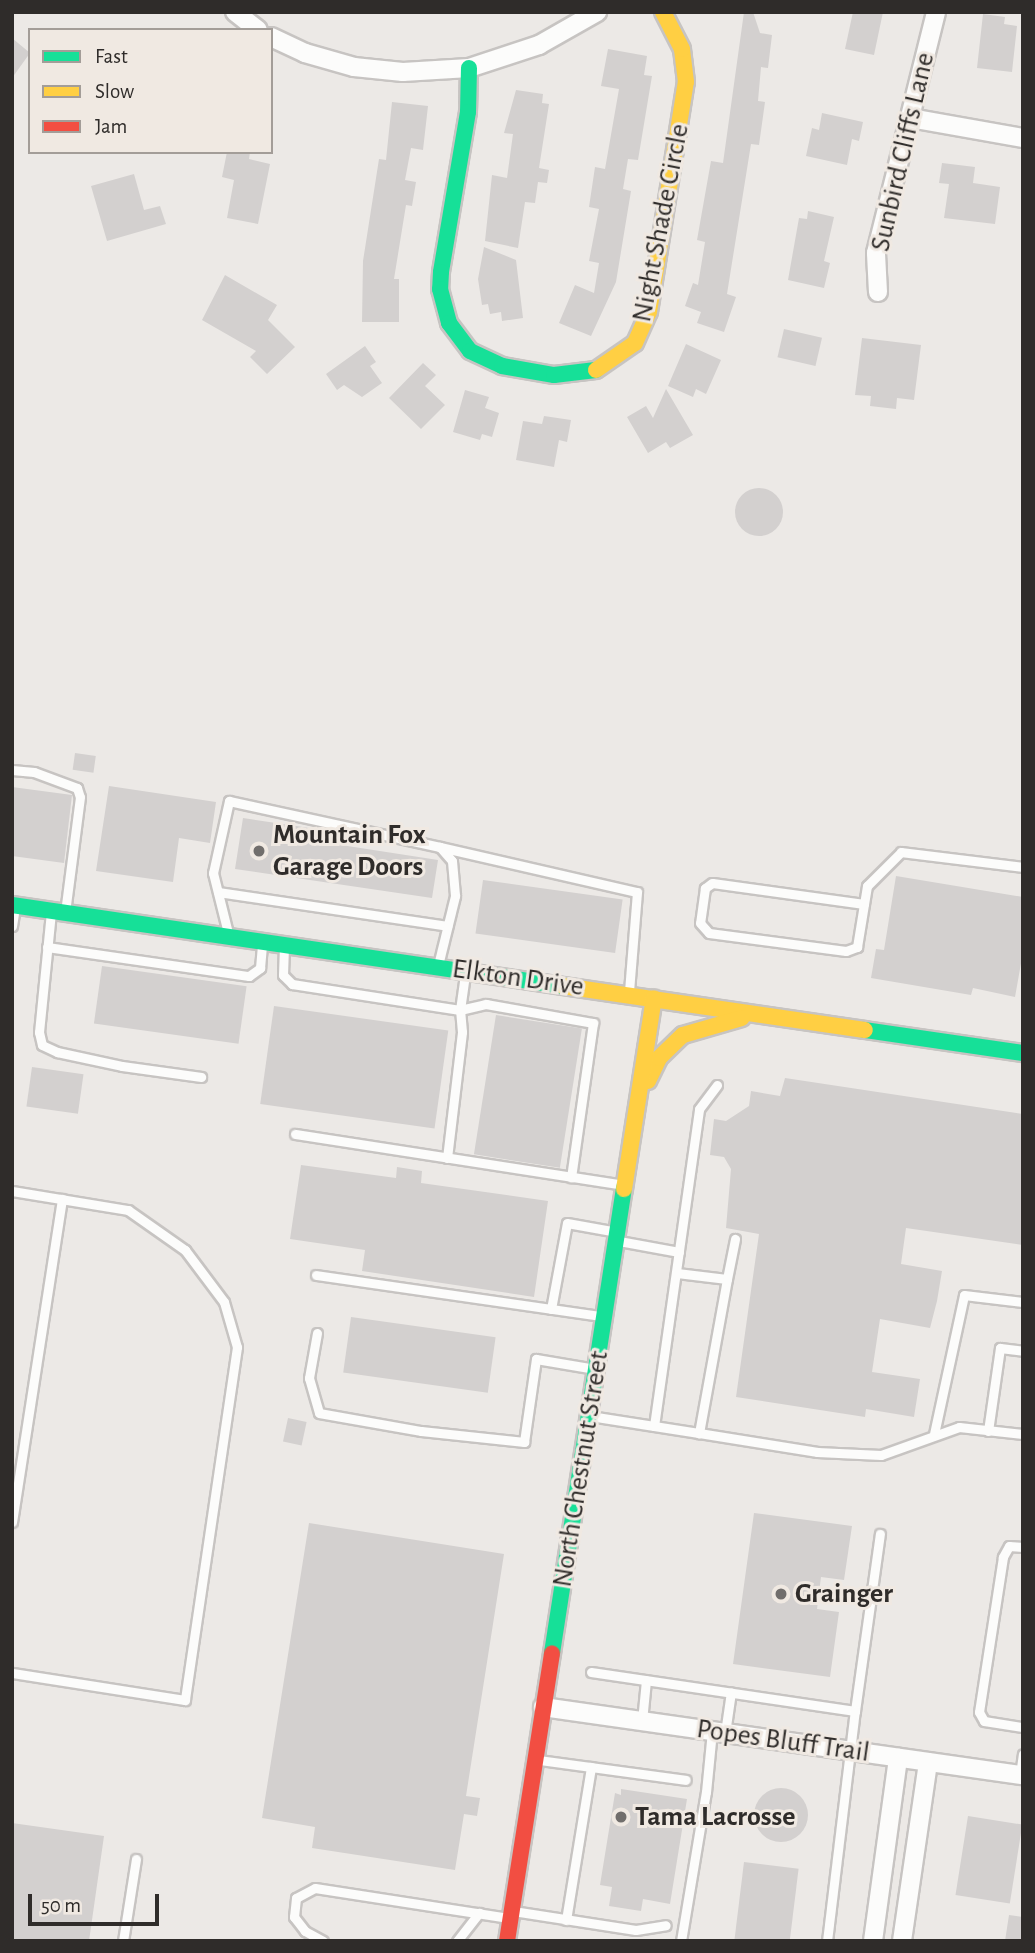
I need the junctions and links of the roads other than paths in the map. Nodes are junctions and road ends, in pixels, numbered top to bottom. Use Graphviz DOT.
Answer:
graph roads {
  1 [pos="235,12"];
  2 [pos="597,12"];
  3 [pos="663,12"];
  4 [pos="936,12"];
  5 [pos="255,28"];
  6 [pos="273,38"];
  7 [pos="468,68"];
  8 [pos="911,118"];
  9 [pos="1023,138"];
  10 [pos="878,292"];
  11 [pos="12,770"];
  12 [pos="440,847"];
  13 [pos="1023,867"];
  14 [pos="218,892"];
  15 [pos="864,904"];
  16 [pos="14,905"];
  17 [pos="58,911"];
  18 [pos="12,926"];
  19 [pos="448,926"];
  20 [pos="229,936"];
  21 [pos="262,941"];
  22 [pos="285,944"];
  23 [pos="47,947"];
  24 [pos="438,967"];
  25 [pos="466,971"];
  26 [pos="628,995"];
  27 [pos="654,998"];
  28 [pos="460,1010"];
  29 [pos="777,1016"];
  30 [pos="1023,1054"];
  31 [pos="201,1077"];
  32 [pos="717,1086"];
  33 [pos="636,1118"];
  34 [pos="295,1134"];
  35 [pos="447,1158"];
  36 [pos="571,1177"];
  37 [pos="625,1186"];
  38 [pos="12,1191"];
  39 [pos="62,1199"];
  40 [pos="617,1236"];
  41 [pos="735,1239"];
  42 [pos="679,1252"];
  43 [pos="677,1273"];
  44 [pos="316,1275"];
  45 [pos="727,1279"];
  46 [pos="1023,1303"];
  47 [pos="551,1309"];
  48 [pos="604,1316"];
  49 [pos="317,1334"];
  50 [pos="1023,1351"];
  51 [pos="596,1369"];
  52 [pos="589,1416"];
  53 [pos="654,1426"];
  54 [pos="988,1430"];
  55 [pos="699,1433"];
  56 [pos="934,1434"];
  57 [pos="1023,1434"];
  58 [pos="12,1522"];
  59 [pos="880,1534"];
  60 [pos="1023,1547"];
  61 [pos="591,1672"];
  62 [pos="12,1673"];
  63 [pos="646,1680"];
  64 [pos="731,1692"];
  65 [pos="543,1707"];
  66 [pos="855,1711"];
  67 [pos="642,1721"];
  68 [pos="1023,1727"];
  69 [pos="718,1732"];
  70 [pos="850,1751"];
  71 [pos="1023,1755"];
  72 [pos="898,1758"];
  73 [pos="535,1759"];
  74 [pos="928,1762"];
  75 [pos="591,1767"];
  76 [pos="1021,1775"];
  77 [pos="686,1780"];
  78 [pos="136,1860"];
  79 [pos="479,1913"];
  80 [pos="511,1914"];
  81 [pos="566,1920"];
  82 [pos="666,1925"];
  83 [pos="123,1941"];
  84 [pos="323,1941"];
  85 [pos="457,1941"];
  86 [pos="507,1941"];
  87 [pos="681,1941"];
  88 [pos="827,1941"];
  89 [pos="873,1941"];
  90 [pos="902,1941"];
  1 -- 5 [label="street"];
  2 -- 7 [label="street"];
  3 -- 7 [label="street, Night Shade Circle"];
  4 -- 8 [label="street, Sunbird Cliffs Lane"];
  6 -- 7 [label="street"];
  8 -- 9 [label="street"];
  8 -- 10 [label="street, Sunbird Cliffs Lane"];
  11 -- 17 [label="lane"];
  12 -- 14 [label="lane"];
  12 -- 19 [label="lane"];
  12 -- 26 [label="lane"];
  13 -- 15 [label="lane"];
  14 -- 19 [label="lane"];
  14 -- 20 [label="lane"];
  15 -- 15 [label="lane"];
  16 -- 17 [label="street, Elkton Drive"];
  16 -- 18 [label="lane"];
  17 -- 20 [label="street, Elkton Drive"];
  17 -- 23 [label="lane"];
  19 -- 24 [label="lane"];
  20 -- 21 [label="street, Elkton Drive"];
  21 -- 22 [label="street, Elkton Drive"];
  21 -- 23 [label="lane"];
  22 -- 24 [label="street, Elkton Drive"];
  22 -- 28 [label="lane"];
  23 -- 31 [label="lane"];
  24 -- 25 [label="street, Elkton Drive"];
  25 -- 26 [label="street, Elkton Drive"];
  25 -- 28 [label="lane"];
  26 -- 27 [label="street, Elkton Drive"];
  27 -- 29 [label="street, Elkton Drive"];
  27 -- 33 [label="street, North Chestnut Street"];
  28 -- 35 [label="lane"];
  28 -- 36 [label="lane"];
  29 -- 30 [label="street, Elkton Drive"];
  29 -- 33 [label="street"];
  32 -- 42 [label="lane"];
  33 -- 37 [label="street, North Chestnut Street"];
  34 -- 35 [label="lane"];
  35 -- 36 [label="lane"];
  36 -- 37 [label="lane"];
  37 -- 40 [label="street, North Chestnut Street"];
  38 -- 39 [label="lane"];
  39 -- 58 [label="lane"];
  39 -- 62 [label="lane"];
  40 -- 42 [label="lane"];
  40 -- 47 [label="lane"];
  40 -- 48 [label="street, North Chestnut Street"];
  41 -- 45 [label="lane"];
  42 -- 43 [label="lane"];
  43 -- 45 [label="lane"];
  43 -- 53 [label="lane"];
  44 -- 47 [label="lane"];
  45 -- 55 [label="lane"];
  46 -- 56 [label="lane"];
  47 -- 48 [label="lane"];
  48 -- 51 [label="street, North Chestnut Street"];
  49 -- 51 [label="lane"];
  50 -- 54 [label="lane"];
  51 -- 52 [label="street, North Chestnut Street"];
  52 -- 53 [label="lane"];
  52 -- 65 [label="street, North Chestnut Street"];
  53 -- 55 [label="lane"];
  54 -- 56 [label="lane"];
  54 -- 57 [label="lane"];
  55 -- 56 [label="lane"];
  59 -- 66 [label="lane"];
  60 -- 68 [label="lane"];
  61 -- 63 [label="lane"];
  63 -- 64 [label="lane"];
  63 -- 67 [label="lane"];
  64 -- 66 [label="lane"];
  64 -- 69 [label="lane"];
  65 -- 67 [label="street, Popes Bluff Trail"];
  65 -- 73 [label="street, North Chestnut Street"];
  66 -- 70 [label="lane"];
  67 -- 69 [label="street, Popes Bluff Trail"];
  69 -- 70 [label="street, Popes Bluff Trail"];
  69 -- 87 [label="lane"];
  70 -- 72 [label="street, Popes Bluff Trail"];
  70 -- 88 [label="lane"];
  71 -- 76 [label="lane"];
  72 -- 74 [label="street, Popes Bluff Trail"];
  72 -- 89 [label="street"];
  73 -- 75 [label="lane"];
  73 -- 80 [label="street, North Chestnut Street"];
  74 -- 76 [label="street, Popes Bluff Trail"];
  74 -- 90 [label="street"];
  75 -- 77 [label="lane"];
  75 -- 81 [label="lane"];
  78 -- 83 [label="lane"];
  79 -- 80 [label="lane"];
  79 -- 84 [label="lane"];
  79 -- 85 [label="lane"];
  80 -- 81 [label="lane"];
  80 -- 86 [label="street, North Chestnut Street"];
  81 -- 82 [label="lane"];
}
